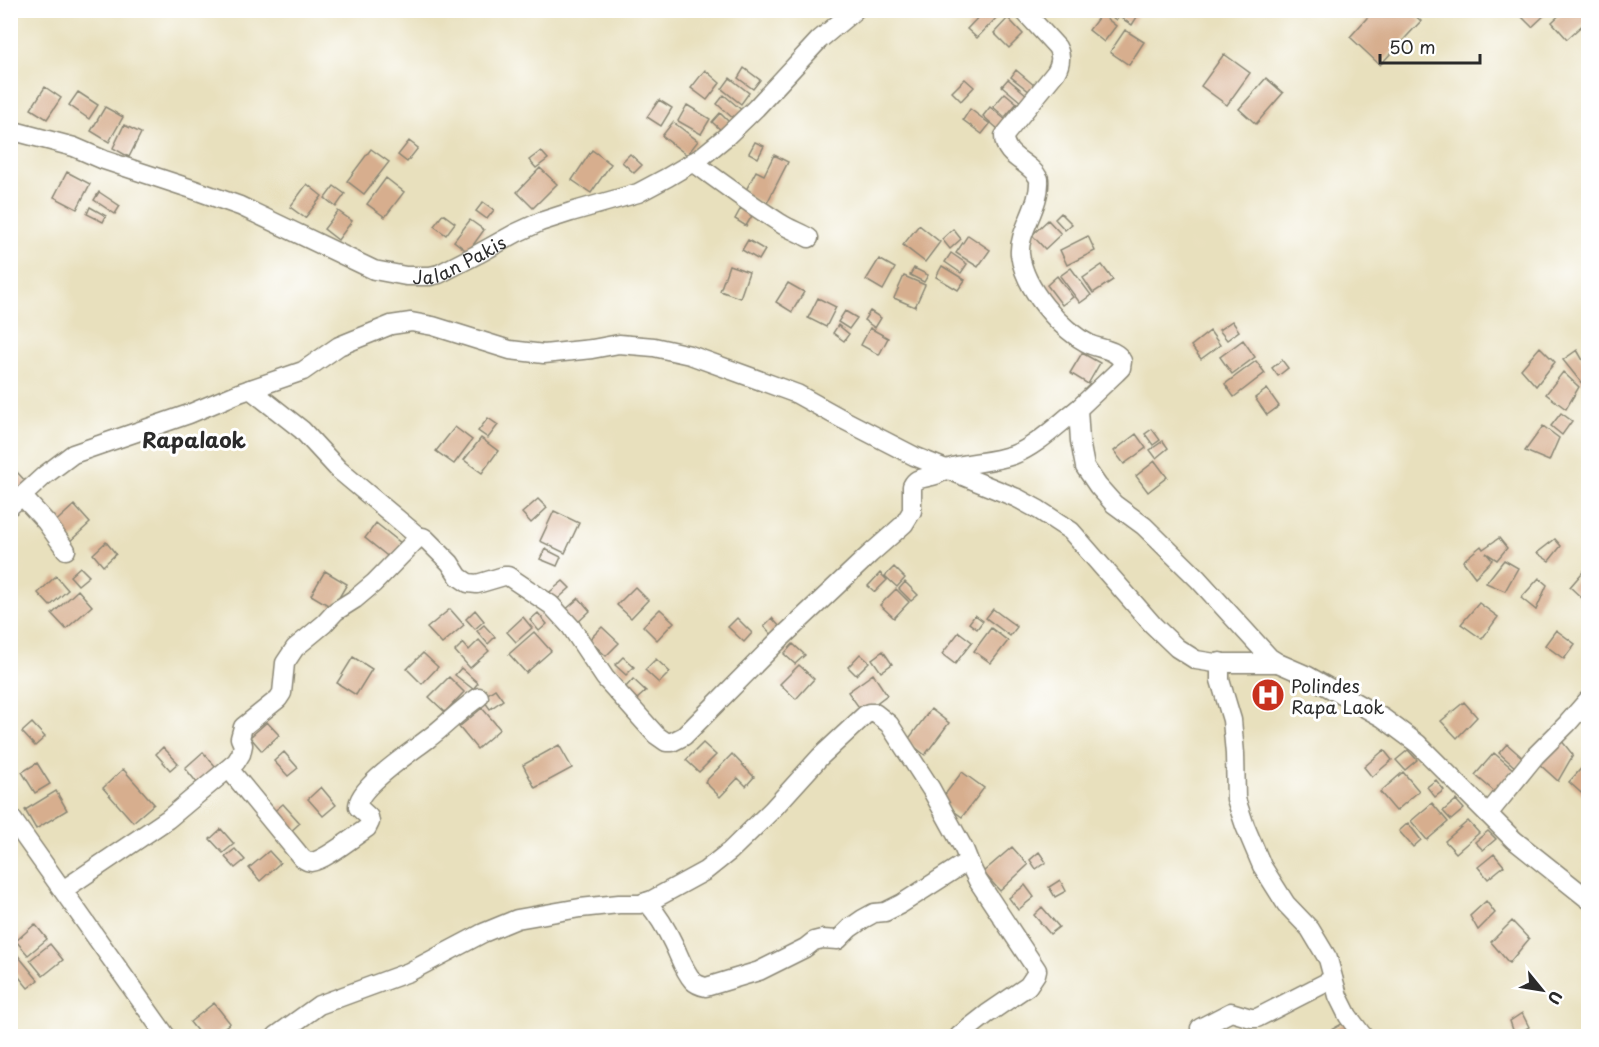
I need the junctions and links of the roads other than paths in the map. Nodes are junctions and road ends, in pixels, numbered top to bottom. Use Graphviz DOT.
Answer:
graph roads {
  1 [pos="855,10"];
  2 [pos="1023,10"];
  3 [pos="10,130"];
  4 [pos="693,162"];
  5 [pos="809,238"];
  6 [pos="250,389"];
  7 [pos="1078,409"];
  8 [pos="947,469"];
  9 [pos="16,501"];
  10 [pos="419,537"];
  11 [pos="66,550"];
  12 [pos="1220,662"];
  13 [pos="1278,663"];
  14 [pos="479,697"];
  15 [pos="1588,700"];
  16 [pos="229,768"];
  17 [pos="1488,814"];
  18 [pos="10,816"];
  19 [pos="968,861"];
  20 [pos="63,890"];
  21 [pos="1588,899"];
  22 [pos="647,902"];
  23 [pos="1333,979"];
  24 [pos="1200,1028"];
  25 [pos="164,1036"];
  26 [pos="276,1036"];
  27 [pos="958,1036"];
  28 [pos="1363,1036"];
  1 -- 4 [label="street, Jalan Pakis"];
  2 -- 7 [label="street"];
  3 -- 4 [label="street, Jalan Pakis"];
  4 -- 5 [label="street"];
  6 -- 8 [label="street"];
  6 -- 9 [label="street"];
  6 -- 10 [label="street"];
  7 -- 8 [label="street"];
  7 -- 13 [label="street"];
  8 -- 10 [label="street"];
  8 -- 12 [label="street"];
  9 -- 11 [label="street"];
  10 -- 16 [label="street"];
  12 -- 13 [label="street"];
  12 -- 23 [label="street"];
  13 -- 17 [label="street"];
  14 -- 16 [label="street"];
  15 -- 17 [label="street"];
  16 -- 20 [label="street"];
  17 -- 21 [label="street"];
  18 -- 20 [label="street"];
  19 -- 22 [label="street"];
  19 -- 22 [label="street"];
  19 -- 27 [label="street"];
  20 -- 25 [label="street"];
  22 -- 26 [label="street"];
  23 -- 24 [label="street"];
  23 -- 28 [label="street"];
}
